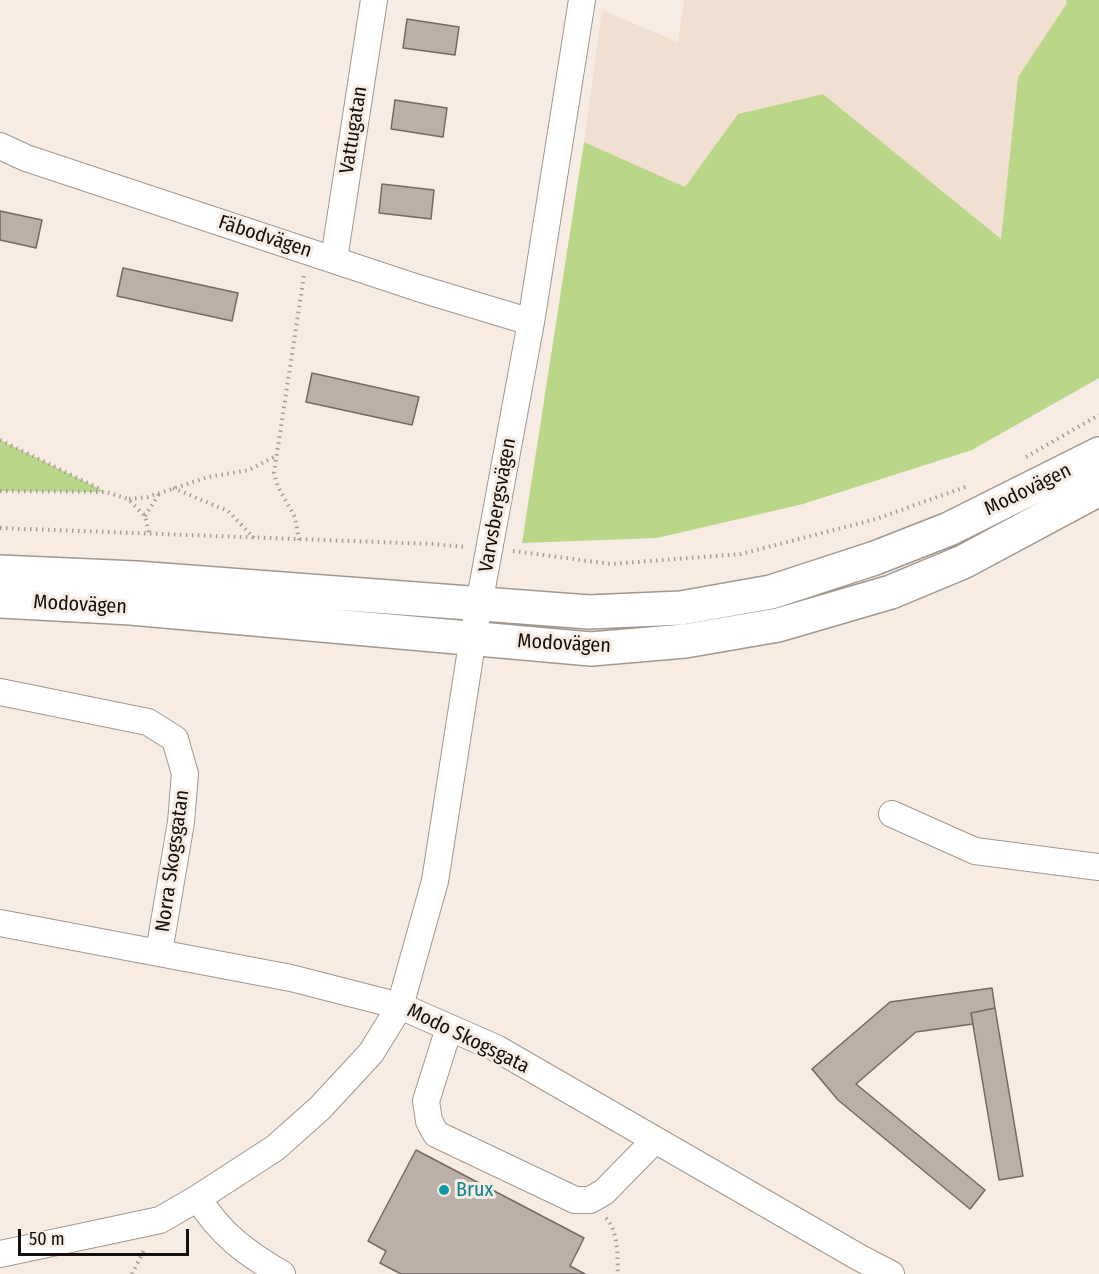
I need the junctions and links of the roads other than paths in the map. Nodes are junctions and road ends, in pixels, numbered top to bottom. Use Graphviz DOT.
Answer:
graph roads {
  1 [pos="374,0"];
  2 [pos="582,0"];
  3 [pos="0,146"];
  4 [pos="334,259"];
  5 [pos="531,322"];
  6 [pos="1099,454"];
  7 [pos="1099,489"];
  8 [pos="0,572"];
  9 [pos="0,601"];
  10 [pos="480,604"];
  11 [pos="473,637"];
  12 [pos="0,692"];
  13 [pos="892,814"];
  14 [pos="1099,867"];
  15 [pos="0,923"];
  16 [pos="159,952"];
  17 [pos="400,1006"];
  18 [pos="449,1028"];
  19 [pos="655,1140"];
  20 [pos="198,1198"];
  21 [pos="0,1254"];
  22 [pos="282,1274"];
  23 [pos="891,1274"];
  1 -- 4 [label="street, Vattugatan"];
  2 -- 5 [label="street, Varvsbergsvägen"];
  3 -- 4 [label="street, Fäbodvägen"];
  4 -- 5 [label="street, Fäbodvägen"];
  5 -- 10 [label="street, Varvsbergsvägen"];
  6 -- 10 [label="main road, Modovägen"];
  7 -- 11 [label="main road, Modovägen"];
  8 -- 10 [label="main road, Modovägen"];
  9 -- 11 [label="main road, Modovägen"];
  10 -- 11 [label="street, Varvsbergsvägen"];
  11 -- 17 [label="street, Varvsbergsvägen"];
  12 -- 16 [label="street, Norra Skogsgatan"];
  13 -- 14 [label="street"];
  15 -- 16 [label="street, Modo Skogsgata"];
  16 -- 17 [label="street, Modo Skogsgata"];
  17 -- 18 [label="street, Modo Skogsgata"];
  17 -- 20 [label="street, Varvsbergsvägen"];
  18 -- 19 [label="street, Modo Skogsgata"];
  18 -- 19 [label="street"];
  19 -- 23 [label="street, Modo Skogsgata"];
  20 -- 21 [label="street, Varvsbergsvägen"];
  20 -- 22 [label="street"];
}
